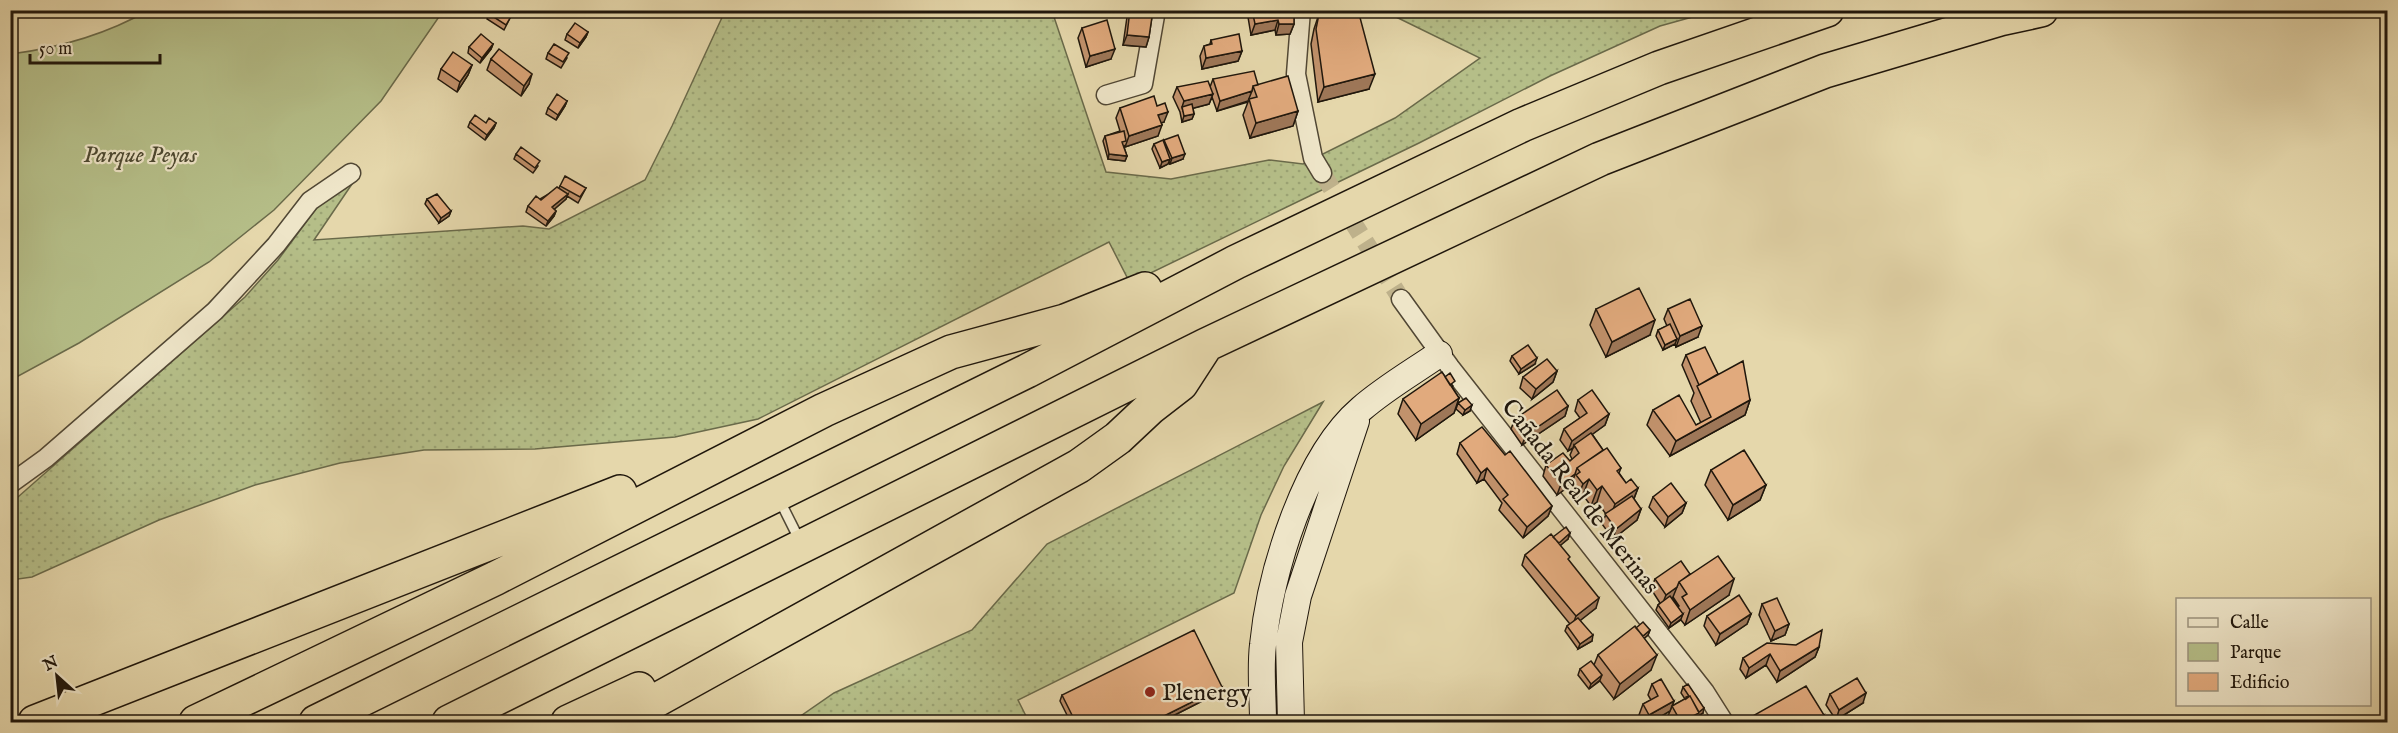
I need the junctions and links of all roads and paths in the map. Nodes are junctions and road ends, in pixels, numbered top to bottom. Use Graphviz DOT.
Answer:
graph roads {
  1 [pos="1156,10"];
  2 [pos="1301,10"];
  3 [pos="1827,10"];
  4 [pos="2041,10"];
  5 [pos="1106,95"];
  6 [pos="351,173"];
  7 [pos="1322,173"];
  8 [pos="1236,262"];
  9 [pos="1401,299"];
  10 [pos="1206,345"];
  11 [pos="1439,354"];
  12 [pos="824,410"];
  13 [pos="1360,410"];
  14 [pos="46,458"];
  15 [pos="10,484"];
  16 [pos="10,493"];
  17 [pos="777,495"];
  18 [pos="940,542"];
  19 [pos="802,546"];
  20 [pos="35,723"];
  21 [pos="196,723"];
  22 [pos="316,723"];
  23 [pos="449,723"];
  24 [pos="568,723"];
  25 [pos="617,723"];
  26 [pos="1263,723"];
  27 [pos="1291,723"];
  28 [pos="1724,723"];
  1 -- 5 [label="street"];
  2 -- 7 [label="street"];
  3 -- 8 [label="highway"];
  4 -- 10 [label="highway"];
  6 -- 14 [label="street"];
  8 -- 12 [label="highway"];
  8 -- 17 [label="highway"];
  9 -- 11 [label="street, Cañada Real de Merinas"];
  10 -- 18 [label="highway"];
  10 -- 19 [label="highway"];
  11 -- 13 [label="main road"];
  11 -- 28 [label="street, Cañada Real de Merinas"];
  12 -- 20 [label="highway"];
  12 -- 21 [label="highway"];
  13 -- 26 [label="main road"];
  13 -- 27 [label="main road"];
  14 -- 15 [label="street"];
  14 -- 16 [label="street"];
  17 -- 19 [label="lane"];
  17 -- 22 [label="highway"];
  18 -- 24 [label="highway"];
  18 -- 25 [label="highway"];
  19 -- 23 [label="highway"];
}
